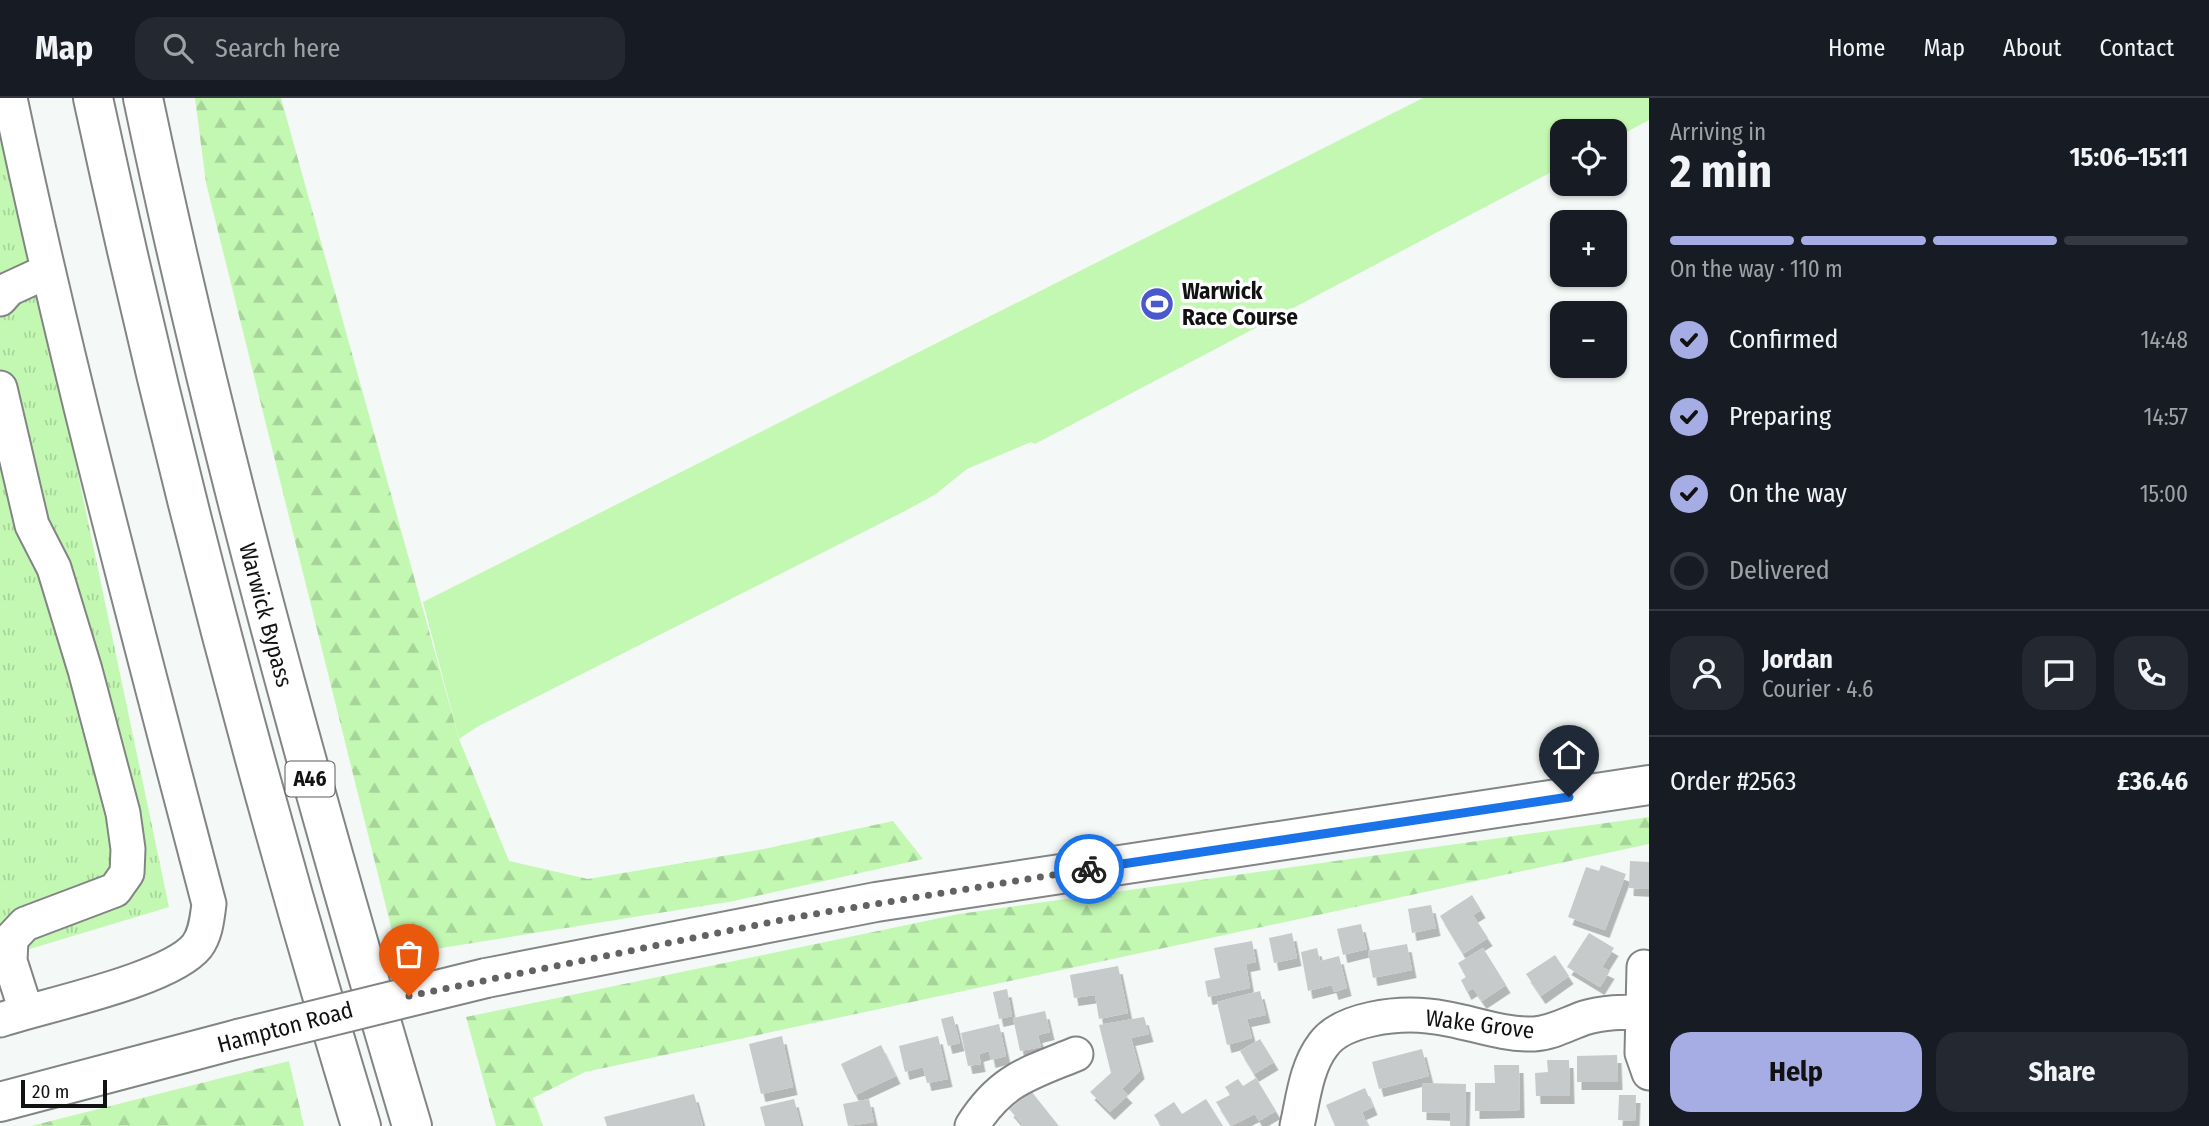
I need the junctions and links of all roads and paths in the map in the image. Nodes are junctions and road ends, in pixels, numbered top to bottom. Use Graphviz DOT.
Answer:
graph roads {
  1 [pos="10,98"];
  2 [pos="93,98"];
  3 [pos="143,98"];
  4 [pos="48,271"];
  5 [pos="0,299"];
  6 [pos="0,388"];
  7 [pos="1649,785"];
  8 [pos="1644,967"];
  9 [pos="1643,1012"];
  10 [pos="13,1016"];
  11 [pos="1076,1054"];
  12 [pos="1645,1063"];
  13 [pos="0,1102"];
  14 [pos="361,1126"];
  15 [pos="412,1126"];
  16 [pos="971,1126"];
  17 [pos="1297,1126"];
  1 -- 4 [label="street"];
  2 -- 14 [label="main road, A46"];
  3 -- 15 [label="main road, Warwick Bypass / A46"];
  4 -- 5 [label="street"];
  4 -- 10 [label="street"];
  6 -- 10 [label="street"];
  7 -- 13 [label="main road, Hampton Road, bridge"];
  8 -- 9 [label="street"];
  9 -- 12 [label="street"];
  9 -- 17 [label="street, Wake Grove"];
  11 -- 16 [label="street"];
}
